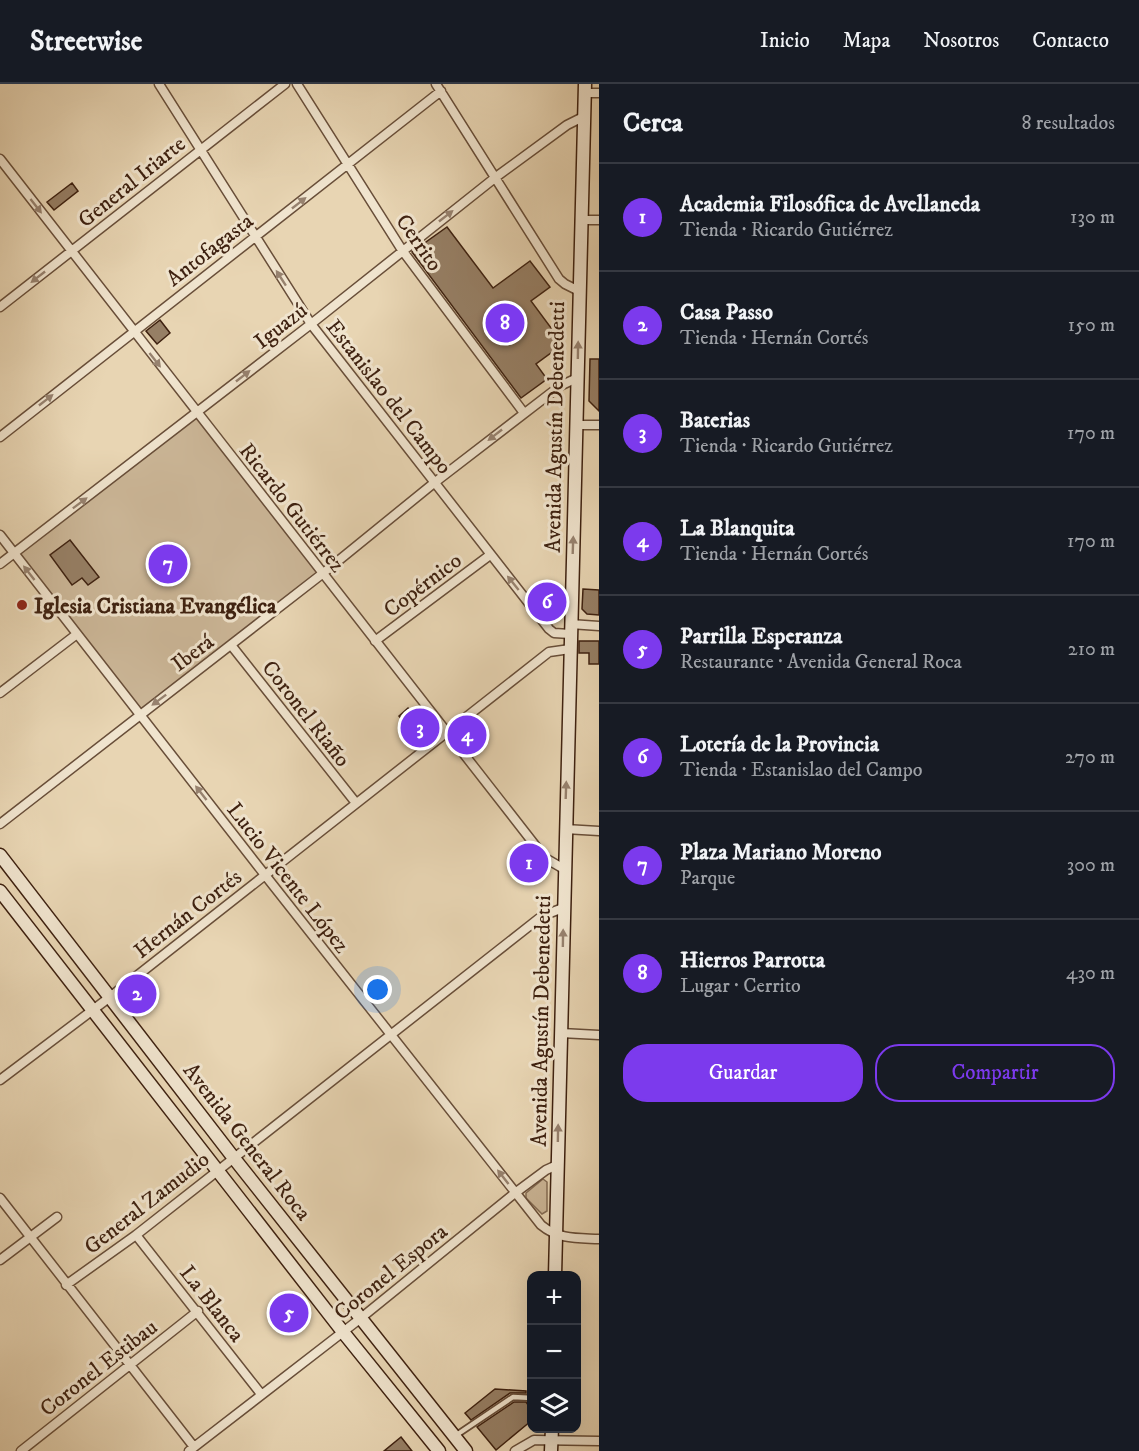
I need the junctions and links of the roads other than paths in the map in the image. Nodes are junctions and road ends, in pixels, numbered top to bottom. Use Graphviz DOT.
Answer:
graph roads {
  1 [pos="159,84"];
  2 [pos="285,84"];
  3 [pos="297,84"];
  4 [pos="439,88"];
  5 [pos="584,88"];
  6 [pos="599,93"];
  7 [pos="583,117"];
  8 [pos="200,150"];
  9 [pos="0,159"];
  10 [pos="347,165"];
  11 [pos="496,177"];
  12 [pos="580,220"];
  13 [pos="599,220"];
  14 [pos="255,237"];
  15 [pos="402,250"];
  16 [pos="71,252"];
  17 [pos="579,291"];
  18 [pos="0,307"];
  19 [pos="311,324"];
  20 [pos="133,331"];
  21 [pos="577,378"];
  22 [pos="197,412"];
  23 [pos="524,413"];
  24 [pos="576,425"];
  25 [pos="599,425"];
  26 [pos="0,437"];
  27 [pos="434,483"];
  28 [pos="0,535"];
  29 [pos="14,554"];
  30 [pos="490,555"];
  31 [pos="0,564"];
  32 [pos="322,574"];
  33 [pos="599,626"];
  34 [pos="570,629"];
  35 [pos="77,634"];
  36 [pos="375,642"];
  37 [pos="231,645"];
  38 [pos="570,649"];
  39 [pos="0,693"];
  40 [pos="140,715"];
  41 [pos="447,734"];
  42 [pos="356,803"];
  43 [pos="0,824"];
  44 [pos="565,829"];
  45 [pos="599,831"];
  46 [pos="0,855"];
  47 [pos="564,869"];
  48 [pos="265,875"];
  49 [pos="0,891"];
  50 [pos="563,908"];
  51 [pos="110,997"];
  52 [pos="92,1010"];
  53 [pos="561,1033"];
  54 [pos="390,1034"];
  55 [pos="599,1035"];
  56 [pos="0,1080"];
  57 [pos="233,1157"];
  58 [pos="557,1165"];
  59 [pos="217,1170"];
  60 [pos="516,1193"];
  61 [pos="0,1198"];
  62 [pos="57,1217"];
  63 [pos="136,1234"];
  64 [pos="556,1235"];
  65 [pos="29,1237"];
  66 [pos="599,1239"];
  67 [pos="0,1260"];
  68 [pos="555,1271"];
  69 [pos="66,1285"];
  70 [pos="198,1311"];
  71 [pos="361,1318"];
  72 [pos="343,1332"];
  73 [pos="129,1365"];
  74 [pos="261,1394"];
  75 [pos="527,1398"];
  76 [pos="455,1436"];
  77 [pos="551,1440"];
  78 [pos="599,1441"];
  79 [pos="192,1449"];
  80 [pos="21,1451"];
  81 [pos="439,1451"];
  82 [pos="466,1451"];
  83 [pos="515,1451"];
  1 -- 8 [label="street, Estanislao del Campo"];
  2 -- 8 [label="street, General Iriarte"];
  3 -- 10 [label="street, Cerrito"];
  4 -- 10 [label="street, Antofagasta"];
  4 -- 11 [label="street"];
  5 -- 6 [label="street"];
  5 -- 7 [label="main road, Avenida Agustín Debenedetti"];
  7 -- 11 [label="street, Iguazú"];
  7 -- 12 [label="main road, Avenida Agustín Debenedetti"];
  8 -- 14 [label="street, Estanislao del Campo"];
  8 -- 16 [label="street, General Iriarte"];
  9 -- 16 [label="street, Ricardo Gutiérrez, one-way"];
  14 -- 10 [label="street, Antofagasta, one-way"];
  10 -- 15 [label="street, Cerrito"];
  15 -- 11 [label="street, Iguazú, one-way"];
  11 -- 17 [label="street"];
  12 -- 13 [label="street"];
  12 -- 17 [label="main road, Avenida Agustín Debenedetti"];
  19 -- 14 [label="street, Estanislao del Campo, one-way"];
  14 -- 20 [label="street, Antofagasta"];
  15 -- 19 [label="street, Iguazú"];
  15 -- 23 [label="street, Cerrito"];
  16 -- 18 [label="street, General Iriarte, one-way"];
  16 -- 20 [label="street, Ricardo Gutiérrez"];
  21 -- 17 [label="main road, Avenida Agustín Debenedetti, one-way"];
  22 -- 19 [label="street, Iguazú, one-way"];
  19 -- 27 [label="street, Estanislao del Campo"];
  20 -- 22 [label="street, Ricardo Gutiérrez, one-way"];
  26 -- 20 [label="street, Antofagasta, one-way"];
  21 -- 23 [label="street, Iberá"];
  21 -- 24 [label="main road, Avenida Agustín Debenedetti"];
  29 -- 22 [label="street, Iguazú, one-way"];
  22 -- 32 [label="street, Ricardo Gutiérrez"];
  23 -- 27 [label="street, Iberá, one-way"];
  24 -- 25 [label="street"];
  34 -- 24 [label="main road, Avenida Agustín Debenedetti, one-way"];
  27 -- 30 [label="street, Estanislao del Campo"];
  27 -- 32 [label="street, Iberá"];
  28 -- 29 [label="street, Lucio Vicente López"];
  29 -- 31 [label="street, Iguazú"];
  35 -- 29 [label="street, Lucio Vicente López, one-way"];
  34 -- 30 [label="street, Estanislao del Campo, one-way"];
  30 -- 36 [label="street, Copérnico"];
  32 -- 36 [label="street, Ricardo Gutiérrez"];
  32 -- 37 [label="street, Iberá"];
  33 -- 34 [label="street"];
  34 -- 38 [label="main road, Avenida Agustín Debenedetti"];
  35 -- 39 [label="street"];
  35 -- 40 [label="street, Lucio Vicente López"];
  36 -- 41 [label="street, Ricardo Gutiérrez"];
  37 -- 40 [label="street, Iberá, one-way"];
  37 -- 42 [label="street, Coronel Riaño"];
  38 -- 41 [label="street, Hernán Cortés"];
  44 -- 38 [label="main road, Avenida Agustín Debenedetti, one-way"];
  40 -- 43 [label="street, Iberá"];
  48 -- 40 [label="street, Lucio Vicente López, one-way"];
  41 -- 42 [label="street, Hernán Cortés"];
  41 -- 47 [label="street, Ricardo Gutiérrez"];
  42 -- 48 [label="street, Hernán Cortés"];
  44 -- 45 [label="street"];
  44 -- 47 [label="main road, Avenida Agustín Debenedetti"];
  46 -- 51 [label="main road, Avenida General Roca"];
  47 -- 50 [label="main road, Avenida Agustín Debenedetti"];
  48 -- 51 [label="street, Hernán Cortés"];
  48 -- 54 [label="street, Lucio Vicente López"];
  49 -- 52 [label="main road, Avenida General Roca"];
  53 -- 50 [label="main road, Avenida Agustín Debenedetti, one-way"];
  50 -- 54 [label="street, General Zamudio"];
  51 -- 52 [label="street, Hernán Cortés"];
  51 -- 57 [label="main road, Avenida General Roca"];
  52 -- 56 [label="street, Hernán Cortés"];
  52 -- 59 [label="main road, Avenida General Roca"];
  53 -- 55 [label="street"];
  58 -- 53 [label="main road, Avenida Agustín Debenedetti, one-way"];
  54 -- 57 [label="street, General Zamudio"];
  60 -- 54 [label="street, Lucio Vicente López, one-way"];
  57 -- 59 [label="street, General Zamudio"];
  57 -- 71 [label="main road, Avenida General Roca"];
  58 -- 60 [label="street, Coronel Espora"];
  58 -- 64 [label="main road, Avenida Agustín Debenedetti"];
  59 -- 63 [label="street, General Zamudio"];
  59 -- 72 [label="main road, Avenida General Roca"];
  60 -- 64 [label="street, Lucio Vicente López"];
  60 -- 71 [label="street, Coronel Espora"];
  61 -- 65 [label="street"];
  62 -- 65 [label="street"];
  63 -- 69 [label="street, General Zamudio"];
  63 -- 70 [label="street, La Blanca"];
  64 -- 66 [label="street"];
  64 -- 68 [label="main road, Avenida Agustín Debenedetti"];
  65 -- 67 [label="street"];
  65 -- 69 [label="street"];
  69 -- 73 [label="street"];
  70 -- 73 [label="street, Coronel Estibau"];
  70 -- 74 [label="street, La Blanca"];
  71 -- 72 [label="street, Coronel Espora"];
  71 -- 76 [label="main road, Avenida General Roca"];
  72 -- 74 [label="street, Coronel Espora"];
  72 -- 81 [label="main road, Avenida General Roca"];
  73 -- 79 [label="street"];
  73 -- 80 [label="street, Coronel Estibau"];
  74 -- 79 [label="street, Coronel Espora"];
  75 -- 76 [label="lane"];
  76 -- 82 [label="main road, Avenida General Roca"];
  77 -- 78 [label="street"];
  77 -- 83 [label="street"];
}
